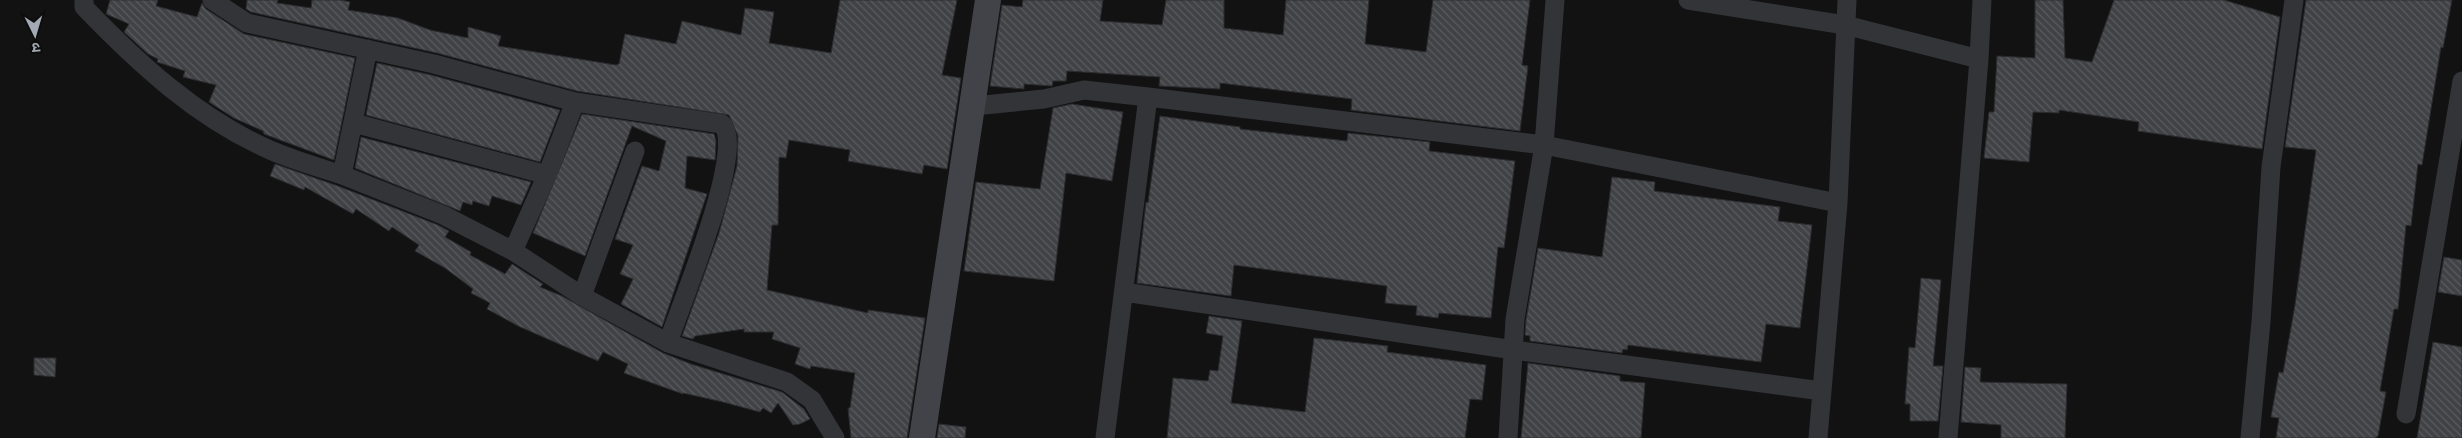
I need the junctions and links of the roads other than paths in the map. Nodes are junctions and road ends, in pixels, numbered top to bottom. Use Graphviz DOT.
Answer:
graph roads {
  1 [pos="84,0"];
  2 [pos="212,0"];
  3 [pos="988,0"];
  4 [pos="1556,0"];
  5 [pos="1688,0"];
  6 [pos="1847,0"];
  7 [pos="1982,0"];
  8 [pos="2294,0"];
  9 [pos="1845,25"];
  10 [pos="368,49"];
  11 [pos="1979,59"];
  12 [pos="2462,81"];
  13 [pos="1148,97"];
  14 [pos="575,102"];
  15 [pos="974,106"];
  16 [pos="354,123"];
  17 [pos="1544,145"];
  18 [pos="635,151"];
  19 [pos="342,175"];
  20 [pos="547,175"];
  21 [pos="1838,204"];
  22 [pos="513,251"];
  23 [pos="1124,292"];
  24 [pos="582,296"];
  25 [pos="668,342"];
  26 [pos="1514,350"];
  27 [pos="1822,390"];
  28 [pos="2406,414"];
  29 [pos="835,438"];
  30 [pos="922,438"];
  31 [pos="1105,438"];
  32 [pos="1508,438"];
  33 [pos="1818,438"];
  34 [pos="1948,438"];
  35 [pos="2250,438"];
  1 -- 19 [label="street"];
  2 -- 10 [label="street"];
  3 -- 15 [label="street"];
  4 -- 17 [label="street"];
  5 -- 9 [label="street"];
  6 -- 9 [label="street"];
  7 -- 11 [label="street"];
  8 -- 35 [label="street"];
  9 -- 11 [label="street"];
  9 -- 21 [label="street"];
  10 -- 14 [label="street"];
  10 -- 16 [label="street"];
  11 -- 34 [label="street"];
  12 -- 28 [label="street"];
  13 -- 15 [label="street"];
  13 -- 17 [label="street"];
  13 -- 23 [label="street"];
  14 -- 20 [label="street"];
  14 -- 25 [label="street"];
  15 -- 30 [label="street"];
  16 -- 19 [label="street"];
  16 -- 20 [label="street"];
  17 -- 21 [label="street"];
  17 -- 26 [label="street"];
  18 -- 24 [label="street"];
  19 -- 22 [label="street"];
  20 -- 22 [label="street"];
  21 -- 27 [label="street"];
  22 -- 24 [label="street"];
  23 -- 26 [label="street"];
  23 -- 31 [label="street"];
  24 -- 25 [label="street"];
  25 -- 29 [label="street"];
  26 -- 27 [label="street"];
  26 -- 32 [label="street"];
  27 -- 33 [label="street"];
}
